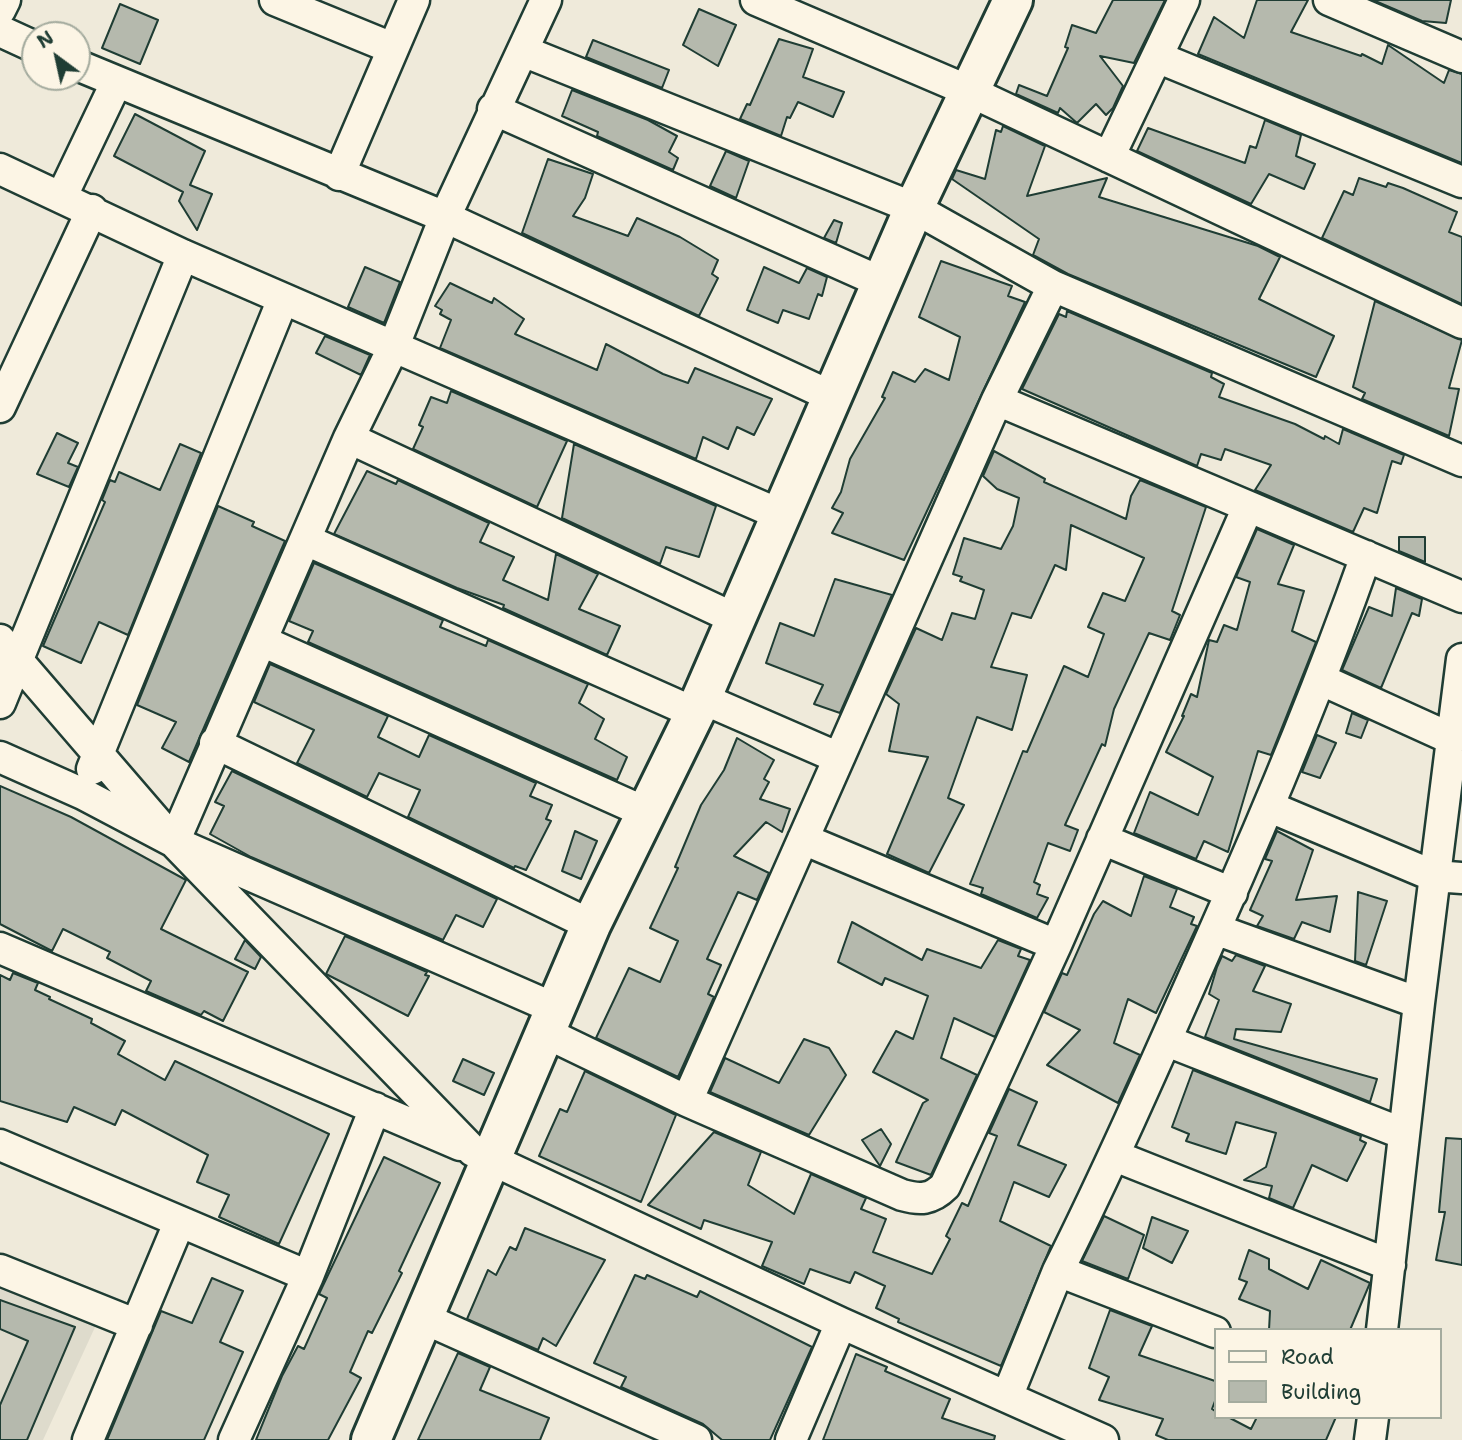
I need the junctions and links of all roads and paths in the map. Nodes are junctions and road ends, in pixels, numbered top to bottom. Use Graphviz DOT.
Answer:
graph roads {
  1 [pos="5,0"];
  2 [pos="414,0"];
  3 [pos="546,0"];
  4 [pos="756,0"];
  5 [pos="1013,0"];
  6 [pos="1184,0"];
  7 [pos="1329,0"];
  8 [pos="285,2"];
  9 [pos="0,10"];
  10 [pos="0,31"];
  11 [pos="21,41"];
  12 [pos="392,48"];
  13 [pos="523,51"];
  14 [pos="1157,57"];
  15 [pos="1462,57"];
  16 [pos="91,71"];
  17 [pos="116,83"];
  18 [pos="969,91"];
  19 [pos="493,109"];
  20 [pos="1110,156"];
  21 [pos="0,169"];
  22 [pos="339,175"];
  23 [pos="1462,182"];
  24 [pos="62,196"];
  25 [pos="914,208"];
  26 [pos="92,210"];
  27 [pos="445,217"];
  28 [pos="183,255"];
  29 [pos="883,283"];
  30 [pos="1053,286"];
  31 [pos="283,299"];
  32 [pos="1462,323"];
  33 [pos="393,348"];
  34 [pos="833,397"];
  35 [pos="997,400"];
  36 [pos="0,408"];
  37 [pos="349,438"];
  38 [pos="1462,461"];
  39 [pos="1248,506"];
  40 [pos="781,515"];
  41 [pos="306,540"];
  42 [pos="1366,556"];
  43 [pos="1462,597"];
  44 [pos="736,619"];
  45 [pos="0,640"];
  46 [pos="262,642"];
  47 [pos="19,662"];
  48 [pos="1461,673"];
  49 [pos="1322,680"];
  50 [pos="0,703"];
  51 [pos="698,706"];
  52 [pos="1452,739"];
  53 [pos="215,743"];
  54 [pos="98,753"];
  55 [pos="0,758"];
  56 [pos="839,758"];
  57 [pos="83,794"];
  58 [pos="1270,807"];
  59 [pos="647,813"];
  60 [pos="1102,838"];
  61 [pos="803,839"];
  62 [pos="174,842"];
  63 [pos="1448,877"];
  64 [pos="1232,893"];
  65 [pos="592,925"];
  66 [pos="1215,929"];
  67 [pos="1056,945"];
  68 [pos="0,948"];
  69 [pos="1419,1003"];
  70 [pos="551,1021"];
  71 [pos="1167,1041"];
  72 [pos="687,1101"];
  73 [pos="374,1108"];
  74 [pos="1404,1134"];
  75 [pos="0,1146"];
  76 [pos="483,1155"];
  77 [pos="1115,1156"];
  78 [pos="179,1223"];
  79 [pos="1390,1265"];
  80 [pos="0,1270"];
  81 [pos="1058,1271"];
  82 [pos="309,1276"];
  83 [pos="423,1318"];
  84 [pos="841,1323"];
  85 [pos="137,1325"];
  86 [pos="1382,1328"];
  87 [pos="1214,1332"];
  88 [pos="1007,1397"];
  89 [pos="1373,1419"];
  90 [pos="88,1440"];
  91 [pos="234,1440"];
  92 [pos="371,1440"];
  93 [pos="696,1440"];
  94 [pos="791,1440"];
  95 [pos="1103,1440"];
  96 [pos="1370,1440"];
  1 -- 9 [label="street"];
  2 -- 12 [label="street"];
  3 -- 13 [label="street"];
  4 -- 18 [label="street"];
  5 -- 18 [label="street"];
  6 -- 14 [label="street"];
  7 -- 15 [label="street"];
  8 -- 12 [label="street"];
  10 -- 11 [label="street"];
  12 -- 22 [label="street"];
  13 -- 19 [label="street"];
  13 -- 25 [label="street"];
  14 -- 20 [label="street"];
  14 -- 23 [label="street"];
  16 -- 17 [label="street"];
  17 -- 22 [label="street"];
  17 -- 24 [label="street"];
  18 -- 20 [label="street"];
  18 -- 25 [label="street"];
  19 -- 27 [label="street"];
  19 -- 29 [label="street"];
  20 -- 32 [label="street"];
  21 -- 24 [label="street"];
  22 -- 27 [label="street"];
  24 -- 26 [label="street"];
  25 -- 29 [label="street"];
  25 -- 30 [label="street"];
  26 -- 28 [label="street"];
  26 -- 36 [label="street"];
  27 -- 33 [label="street"];
  27 -- 34 [label="street"];
  28 -- 31 [label="street"];
  28 -- 47 [label="street"];
  29 -- 34 [label="street"];
  30 -- 35 [label="street"];
  30 -- 38 [label="street"];
  31 -- 33 [label="street"];
  31 -- 54 [label="street"];
  33 -- 37 [label="street"];
  33 -- 40 [label="street"];
  34 -- 40 [label="street"];
  35 -- 39 [label="street"];
  35 -- 56 [label="street"];
  37 -- 41 [label="street"];
  37 -- 44 [label="street"];
  39 -- 42 [label="street"];
  39 -- 60 [label="street"];
  40 -- 44 [label="street"];
  41 -- 46 [label="street"];
  41 -- 51 [label="street"];
  42 -- 43 [label="street"];
  42 -- 49 [label="street"];
  44 -- 51 [label="street"];
  45 -- 47 [label="street"];
  46 -- 53 [label="street"];
  46 -- 59 [label="street"];
  47 -- 50 [label="street"];
  47 -- 54 [label="street"];
  48 -- 52 [label="street"];
  49 -- 52 [label="street"];
  49 -- 58 [label="street"];
  51 -- 56 [label="street"];
  51 -- 59 [label="street"];
  52 -- 63 [label="street"];
  53 -- 62 [label="street"];
  53 -- 65 [label="street"];
  54 -- 57 [label="street"];
  54 -- 62 [label="street"];
  55 -- 57 [label="street"];
  56 -- 61 [label="street"];
  57 -- 62 [label="street"];
  58 -- 63 [label="street"];
  58 -- 64 [label="street"];
  59 -- 65 [label="street"];
  60 -- 64 [label="street"];
  60 -- 67 [label="street"];
  61 -- 67 [label="street"];
  61 -- 72 [label="street"];
  62 -- 70 [label="street"];
  62 -- 76 [label="street"];
  63 -- 69 [label="street"];
  64 -- 66 [label="street"];
  65 -- 70 [label="street"];
  66 -- 69 [label="street"];
  66 -- 71 [label="street"];
  67 -- 72 [label="street"];
  68 -- 73 [label="street"];
  69 -- 74 [label="street"];
  70 -- 72 [label="street"];
  70 -- 76 [label="street"];
  71 -- 74 [label="street"];
  71 -- 77 [label="street"];
  73 -- 76 [label="street"];
  73 -- 82 [label="street"];
  74 -- 79 [label="street"];
  75 -- 78 [label="street"];
  76 -- 83 [label="street"];
  76 -- 84 [label="street"];
  77 -- 79 [label="street"];
  77 -- 81 [label="street"];
  78 -- 82 [label="street"];
  78 -- 85 [label="street"];
  79 -- 86 [label="street"];
  80 -- 85 [label="street"];
  81 -- 87 [label="street"];
  81 -- 88 [label="street"];
  82 -- 91 [label="street"];
  83 -- 92 [label="street"];
  83 -- 93 [label="street"];
  84 -- 88 [label="street"];
  84 -- 94 [label="street"];
  85 -- 90 [label="street"];
  88 -- 95 [label="street"];
  89 -- 96 [label="street"];
}
